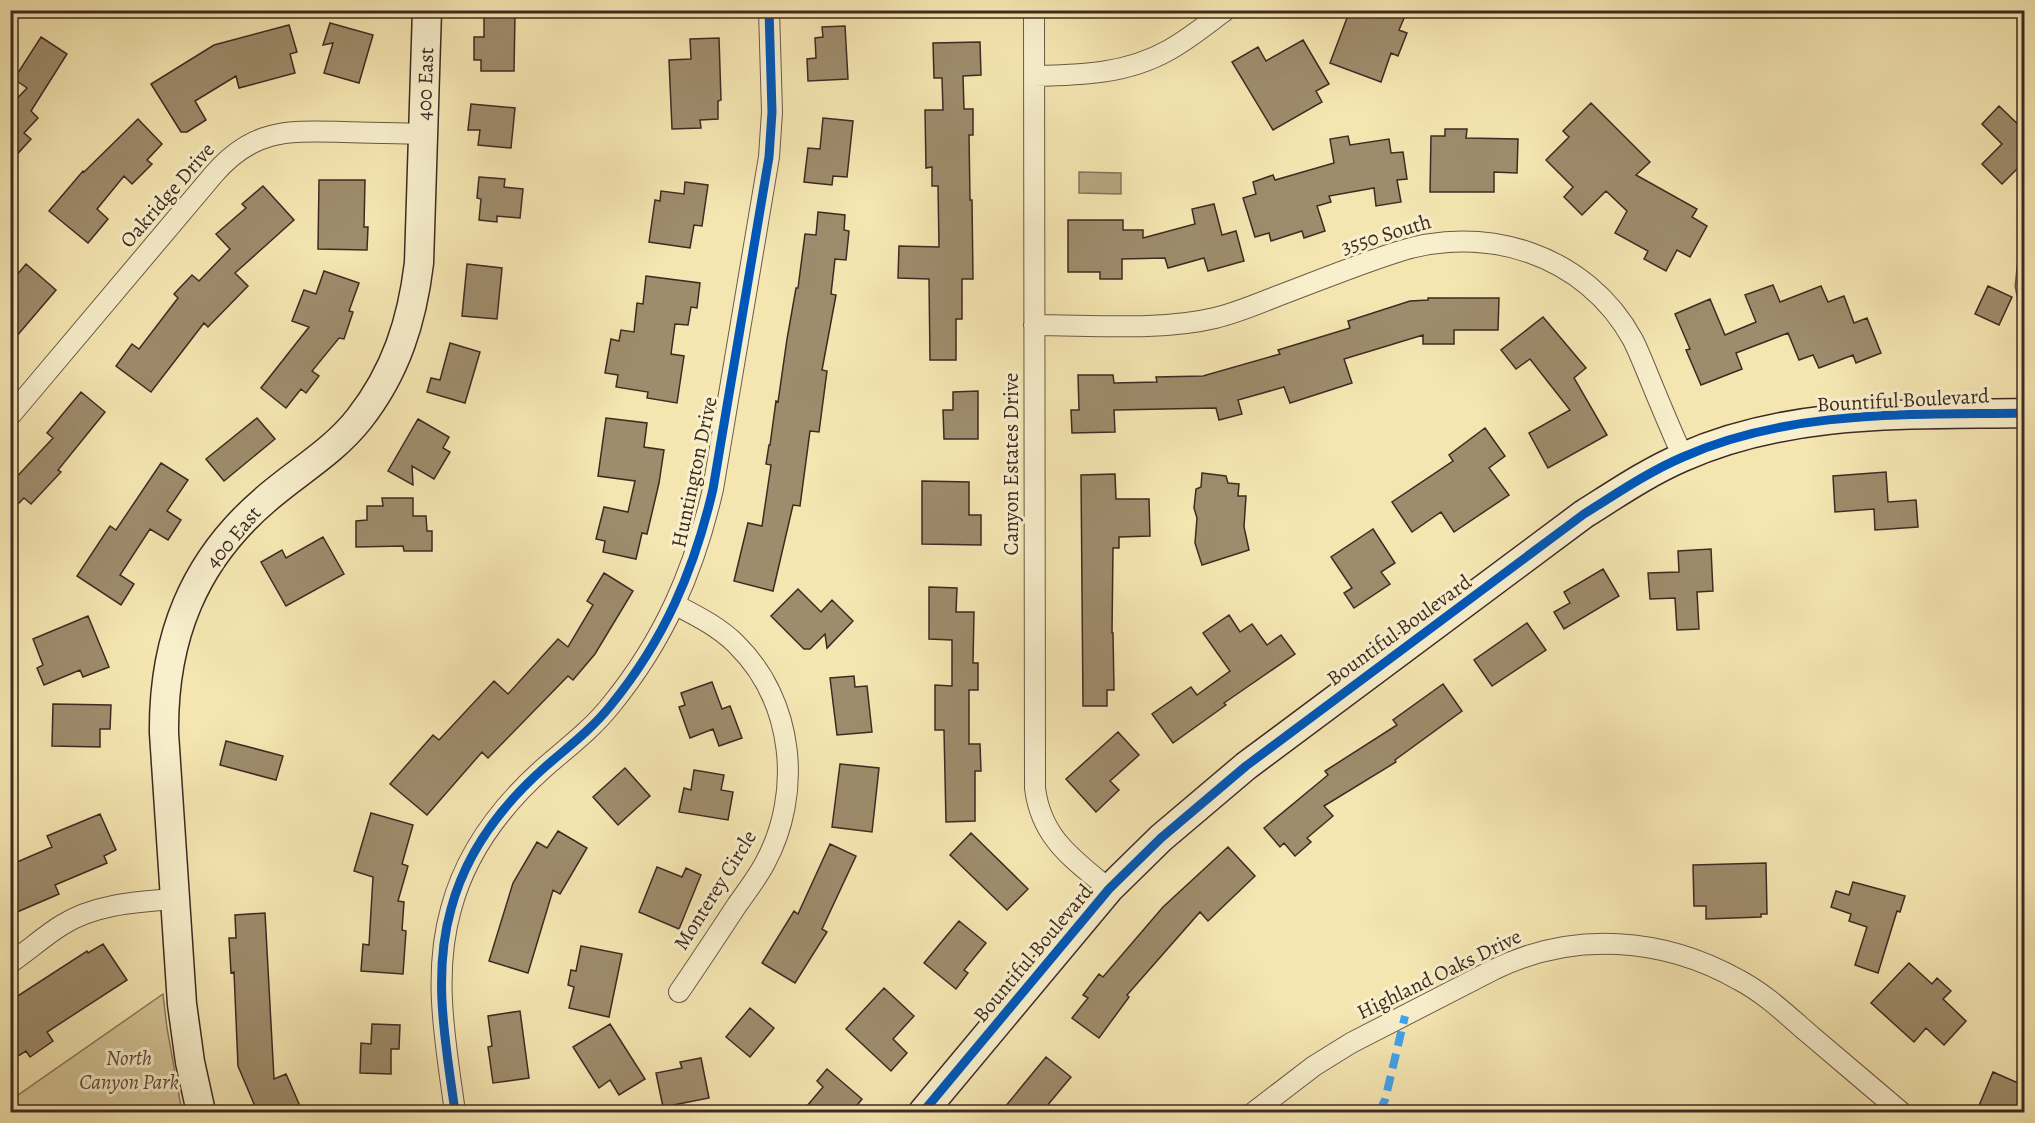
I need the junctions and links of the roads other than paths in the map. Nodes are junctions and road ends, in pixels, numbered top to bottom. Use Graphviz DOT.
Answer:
graph roads {
  1 [pos="427,10"];
  2 [pos="769,10"];
  3 [pos="1034,10"];
  4 [pos="1226,10"];
  5 [pos="1034,76"];
  6 [pos="423,134"];
  7 [pos="2025,257"];
  8 [pos="2025,301"];
  9 [pos="1034,325"];
  10 [pos="2025,413"];
  11 [pos="10,416"];
  12 [pos="1683,457"];
  13 [pos="676,605"];
  14 [pos="1109,889"];
  15 [pos="174,899"];
  16 [pos="10,963"];
  17 [pos="679,992"];
  18 [pos="933,1109"];
  19 [pos="201,1113"];
  20 [pos="454,1113"];
  21 [pos="1254,1113"];
  22 [pos="1901,1113"];
  1 -- 6 [label="main road, 400 East"];
  2 -- 13 [label="street, Huntington Drive"];
  3 -- 5 [label="street, Canyon Estates Drive"];
  4 -- 5 [label="street"];
  5 -- 9 [label="street, Canyon Estates Drive"];
  6 -- 11 [label="street, Oakridge Drive"];
  6 -- 15 [label="main road, 400 East"];
  7 -- 8 [label="lane"];
  9 -- 12 [label="street, 3550 South"];
  9 -- 14 [label="street, Canyon Estates Drive"];
  10 -- 12 [label="main road, Bountiful Boulevard"];
  12 -- 14 [label="main road, Bountiful Boulevard"];
  13 -- 17 [label="street, Monterey Circle"];
  13 -- 20 [label="street, Huntington Drive"];
  14 -- 18 [label="main road, Bountiful Boulevard"];
  15 -- 16 [label="street"];
  15 -- 19 [label="main road, 400 East"];
  21 -- 22 [label="street, Highland Oaks Drive"];
}
